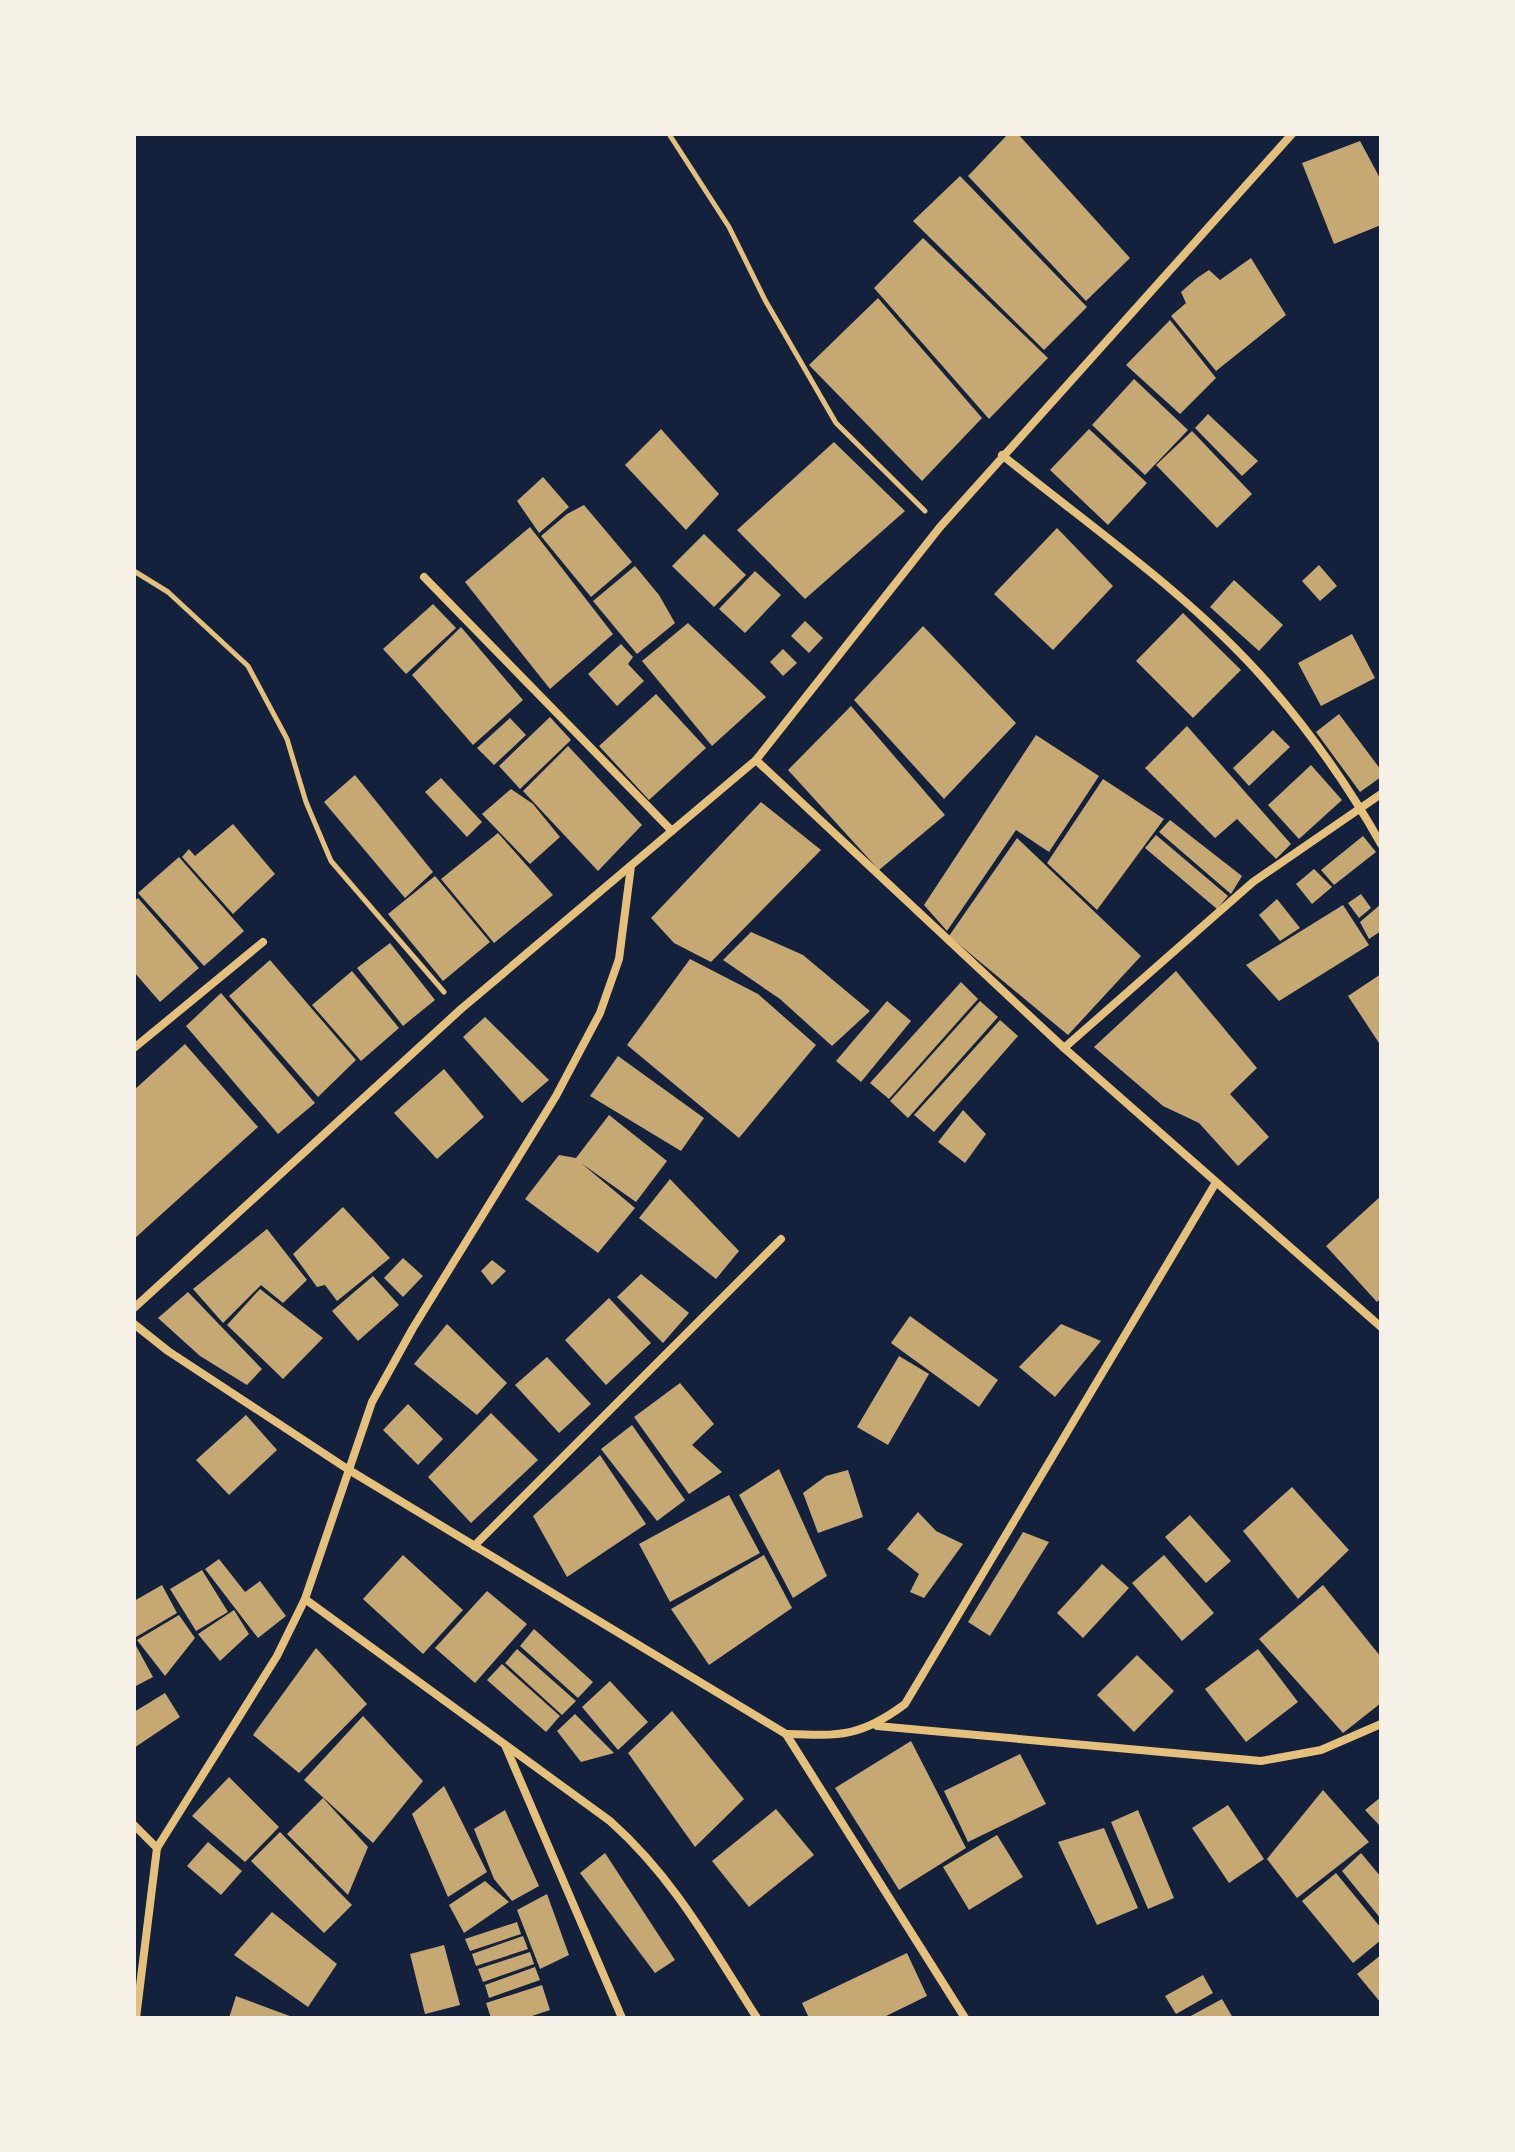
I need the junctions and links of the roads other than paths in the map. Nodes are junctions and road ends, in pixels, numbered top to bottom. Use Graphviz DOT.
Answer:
graph roads {
  1 [pos="1292,134"];
  2 [pos="1002,455"];
  3 [pos="424,577"];
  4 [pos="756,760"];
  5 [pos="1381,794"];
  6 [pos="1361,807"];
  7 [pos="672,831"];
  8 [pos="1381,844"];
  9 [pos="631,865"];
  10 [pos="263,942"];
  11 [pos="134,1048"];
  12 [pos="1064,1048"];
  13 [pos="1215,1184"];
  14 [pos="781,1239"];
  15 [pos="134,1308"];
  16 [pos="134,1324"];
  17 [pos="1381,1327"];
  18 [pos="349,1470"];
  19 [pos="474,1546"];
  20 [pos="305,1599"];
  21 [pos="1381,1724"];
  22 [pos="876,1726"];
  23 [pos="786,1734"];
  24 [pos="505,1744"];
  25 [pos="134,1825"];
  26 [pos="157,1848"];
  27 [pos="136,2018"];
  28 [pos="622,2018"];
  29 [pos="757,2018"];
  30 [pos="965,2018"];
  1 -- 2 [label="street"];
  2 -- 4 [label="street"];
  2 -- 6 [label="street"];
  3 -- 7 [label="street"];
  4 -- 7 [label="street"];
  4 -- 12 [label="street"];
  5 -- 6 [label="street"];
  6 -- 8 [label="street"];
  6 -- 12 [label="street"];
  7 -- 9 [label="street"];
  9 -- 15 [label="street"];
  9 -- 18 [label="street"];
  10 -- 11 [label="street"];
  12 -- 13 [label="street"];
  13 -- 17 [label="street"];
  13 -- 22 [label="street"];
  14 -- 19 [label="street"];
  16 -- 18 [label="street"];
  18 -- 19 [label="street"];
  18 -- 20 [label="street"];
  19 -- 23 [label="street"];
  20 -- 24 [label="street"];
  20 -- 26 [label="street"];
  21 -- 22 [label="street"];
  22 -- 23 [label="street"];
  23 -- 30 [label="street"];
  24 -- 28 [label="street"];
  24 -- 29 [label="street"];
  25 -- 26 [label="street"];
  26 -- 27 [label="street"];
}
